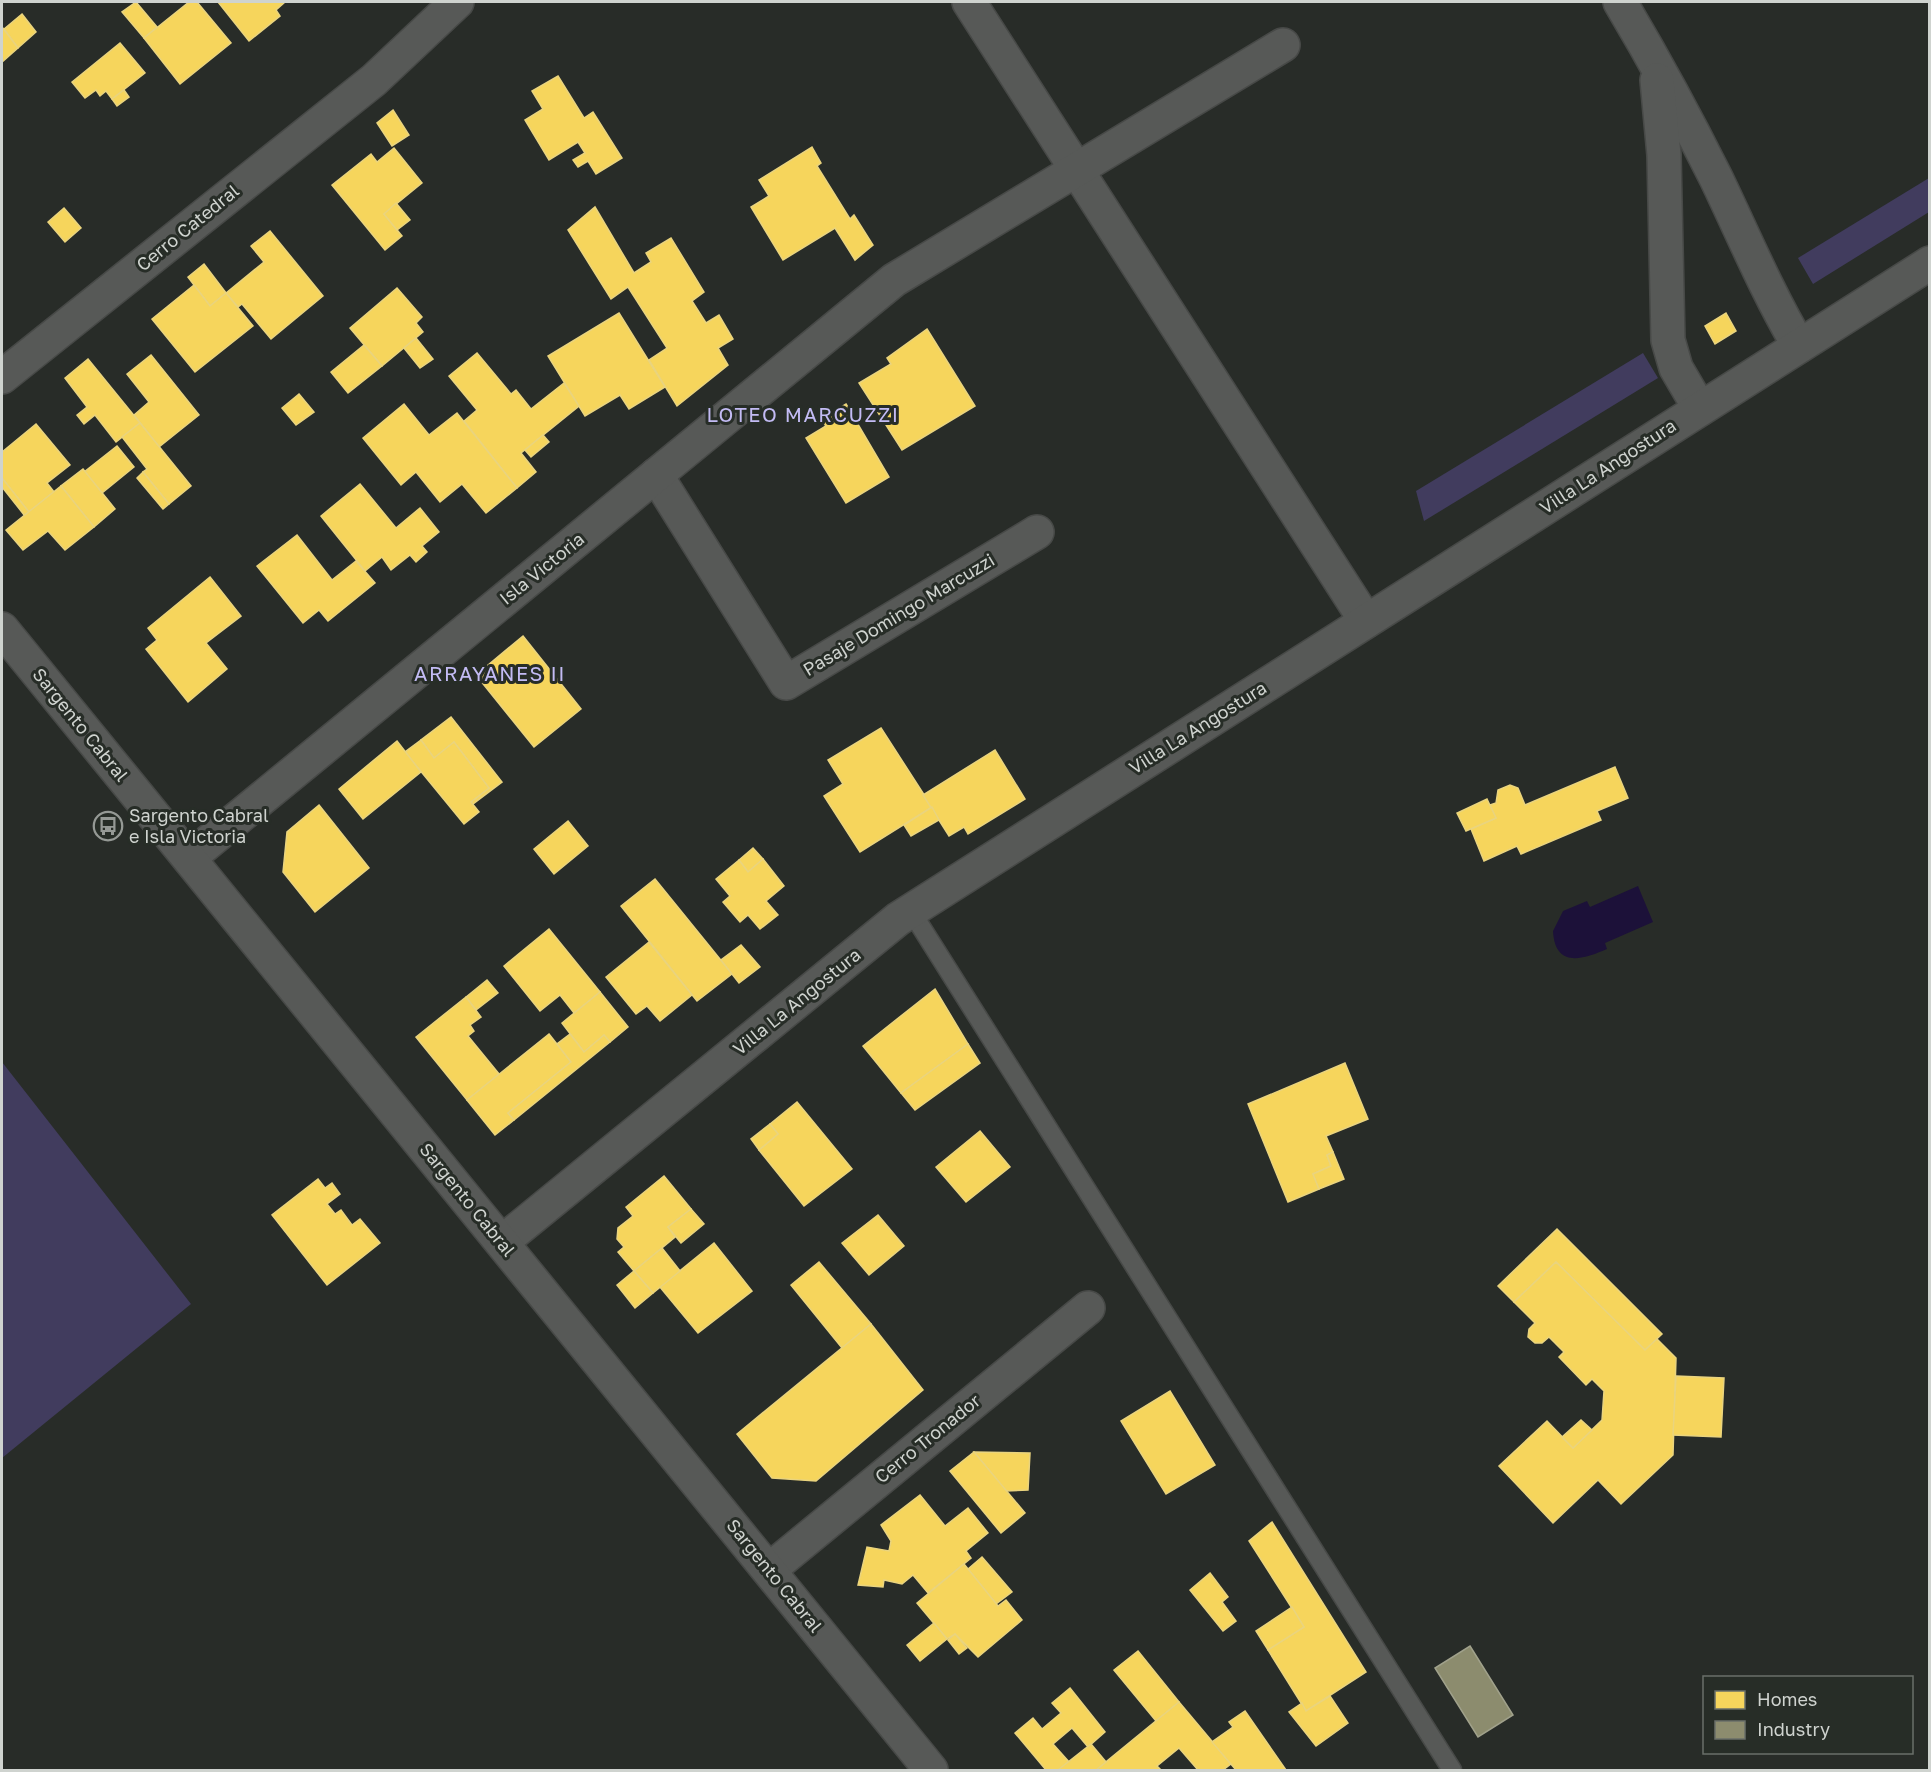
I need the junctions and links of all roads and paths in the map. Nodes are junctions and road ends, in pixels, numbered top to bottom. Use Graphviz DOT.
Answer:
graph roads {
  1 [pos="457,2"];
  2 [pos="969,2"];
  3 [pos="1620,2"];
  4 [pos="1283,45"];
  5 [pos="1655,60"];
  6 [pos="1076,170"];
  7 [pos="1929,263"];
  8 [pos="1799,346"];
  9 [pos="2,377"];
  10 [pos="1700,408"];
  11 [pos="656,475"];
  12 [pos="1037,532"];
  13 [pos="1366,621"];
  14 [pos="2,629"];
  15 [pos="189,858"];
  16 [pos="911,911"];
  17 [pos="501,1242"];
  18 [pos="1088,1308"];
  19 [pos="769,1570"];
  20 [pos="931,1770"];
  21 [pos="1452,1770"];
  1 -- 9 [label="street, Cerro Catedral"];
  2 -- 6 [label="street"];
  3 -- 5 [label="street"];
  4 -- 6 [label="street, Isla Victoria"];
  5 -- 8 [label="street"];
  5 -- 10 [label="street"];
  6 -- 11 [label="street, Isla Victoria"];
  6 -- 13 [label="street"];
  7 -- 8 [label="street, Villa La Angostura"];
  8 -- 10 [label="street, Villa La Angostura"];
  10 -- 13 [label="street, Villa La Angostura"];
  11 -- 12 [label="street, Pasaje Domingo Marcuzzi"];
  11 -- 15 [label="street, Isla Victoria"];
  13 -- 16 [label="street, Villa La Angostura"];
  14 -- 15 [label="street, Sargento Cabral"];
  15 -- 17 [label="street, Sargento Cabral"];
  16 -- 17 [label="street, Villa La Angostura"];
  16 -- 21 [label="lane"];
  17 -- 19 [label="street, Sargento Cabral"];
  18 -- 19 [label="street, Cerro Tronador"];
  19 -- 20 [label="street, Sargento Cabral"];
}
